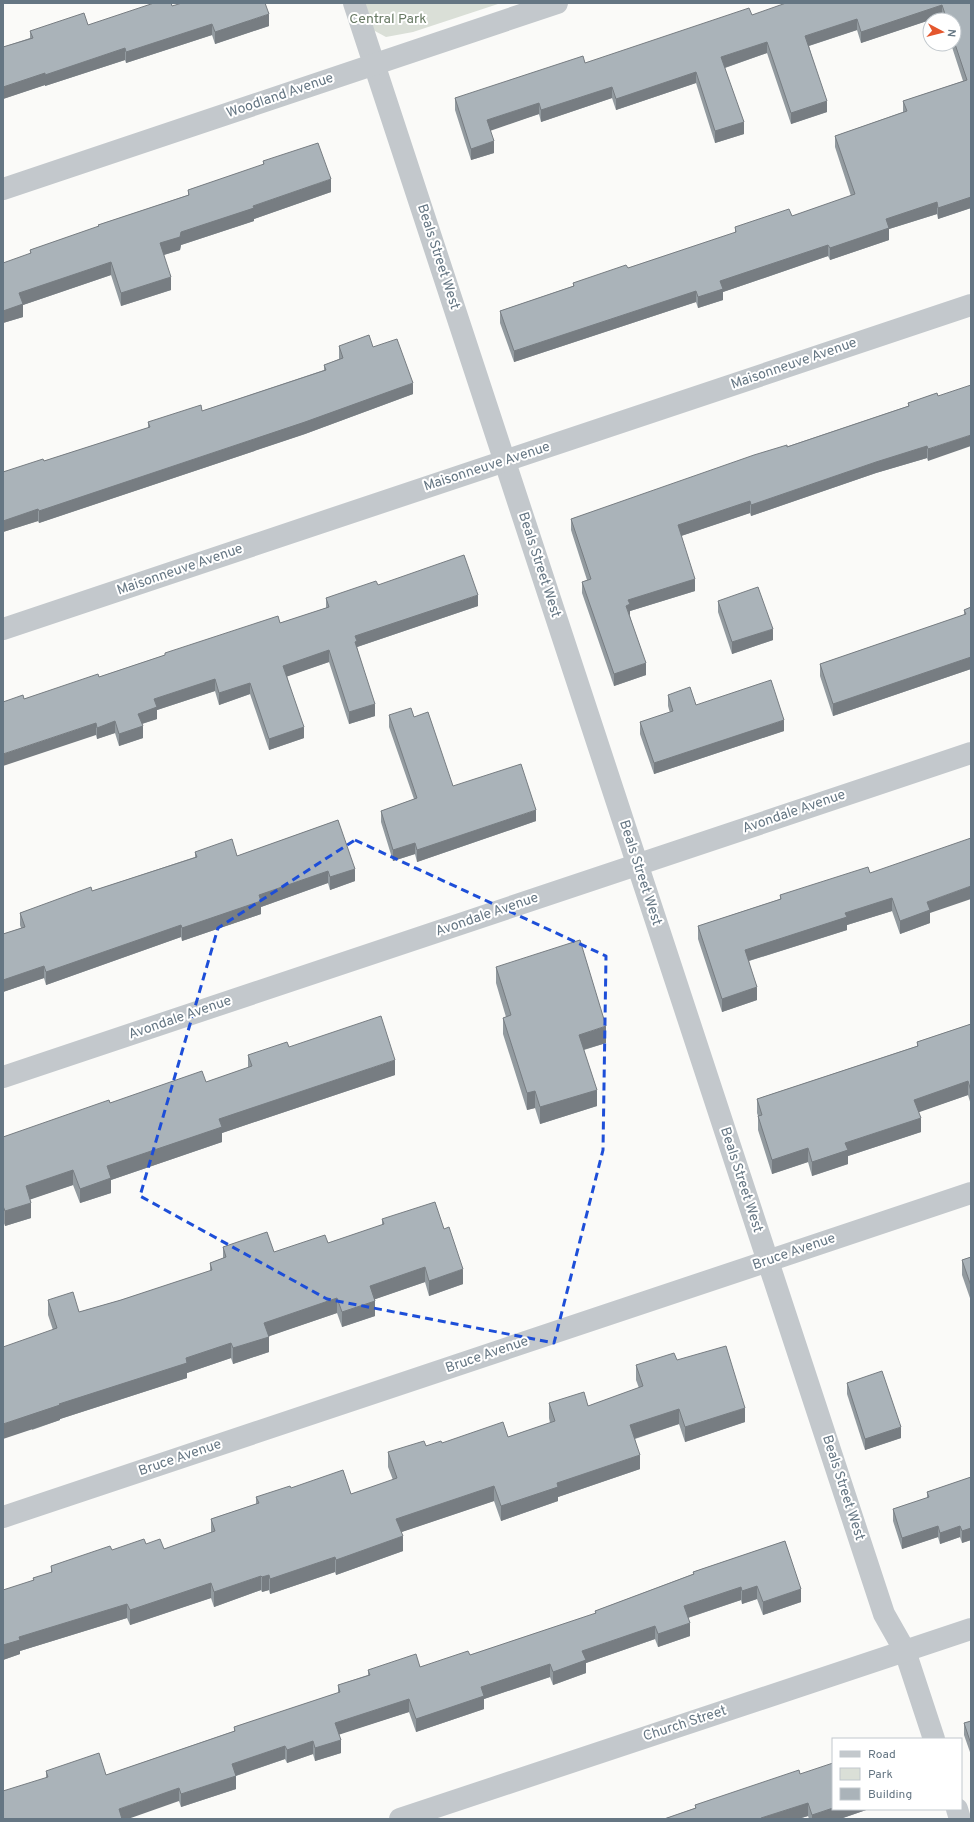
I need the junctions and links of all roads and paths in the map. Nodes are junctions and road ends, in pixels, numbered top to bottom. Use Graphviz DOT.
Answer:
graph roads {
  1 [pos="354,3"];
  2 [pos="557,3"];
  3 [pos="375,64"];
  4 [pos="3,189"];
  5 [pos="971,305"];
  6 [pos="505,461"];
  7 [pos="3,629"];
  8 [pos="971,753"];
  9 [pos="638,864"];
  10 [pos="3,1077"];
  11 [pos="971,1193"];
  12 [pos="768,1261"];
  13 [pos="3,1517"];
  14 [pos="971,1629"];
  15 [pos="904,1651"];
  16 [pos="934,1738"];
  17 [pos="400,1819"];
  1 -- 3 [label="street, Beals Street West"];
  2 -- 3 [label="street, Woodland Avenue"];
  3 -- 4 [label="street, Woodland Avenue"];
  3 -- 6 [label="street, Beals Street West"];
  5 -- 6 [label="street, Maisonneuve Avenue"];
  6 -- 7 [label="street, Maisonneuve Avenue"];
  6 -- 9 [label="street, Beals Street West"];
  8 -- 9 [label="street, Avondale Avenue"];
  9 -- 10 [label="street, Avondale Avenue"];
  9 -- 12 [label="street, Beals Street West"];
  11 -- 12 [label="street, Bruce Avenue"];
  12 -- 13 [label="street, Bruce Avenue"];
  12 -- 15 [label="street, Beals Street West"];
  14 -- 15 [label="street, Church Street"];
  15 -- 16 [label="street, Beals Street West"];
  15 -- 17 [label="street, Church Street"];
}
